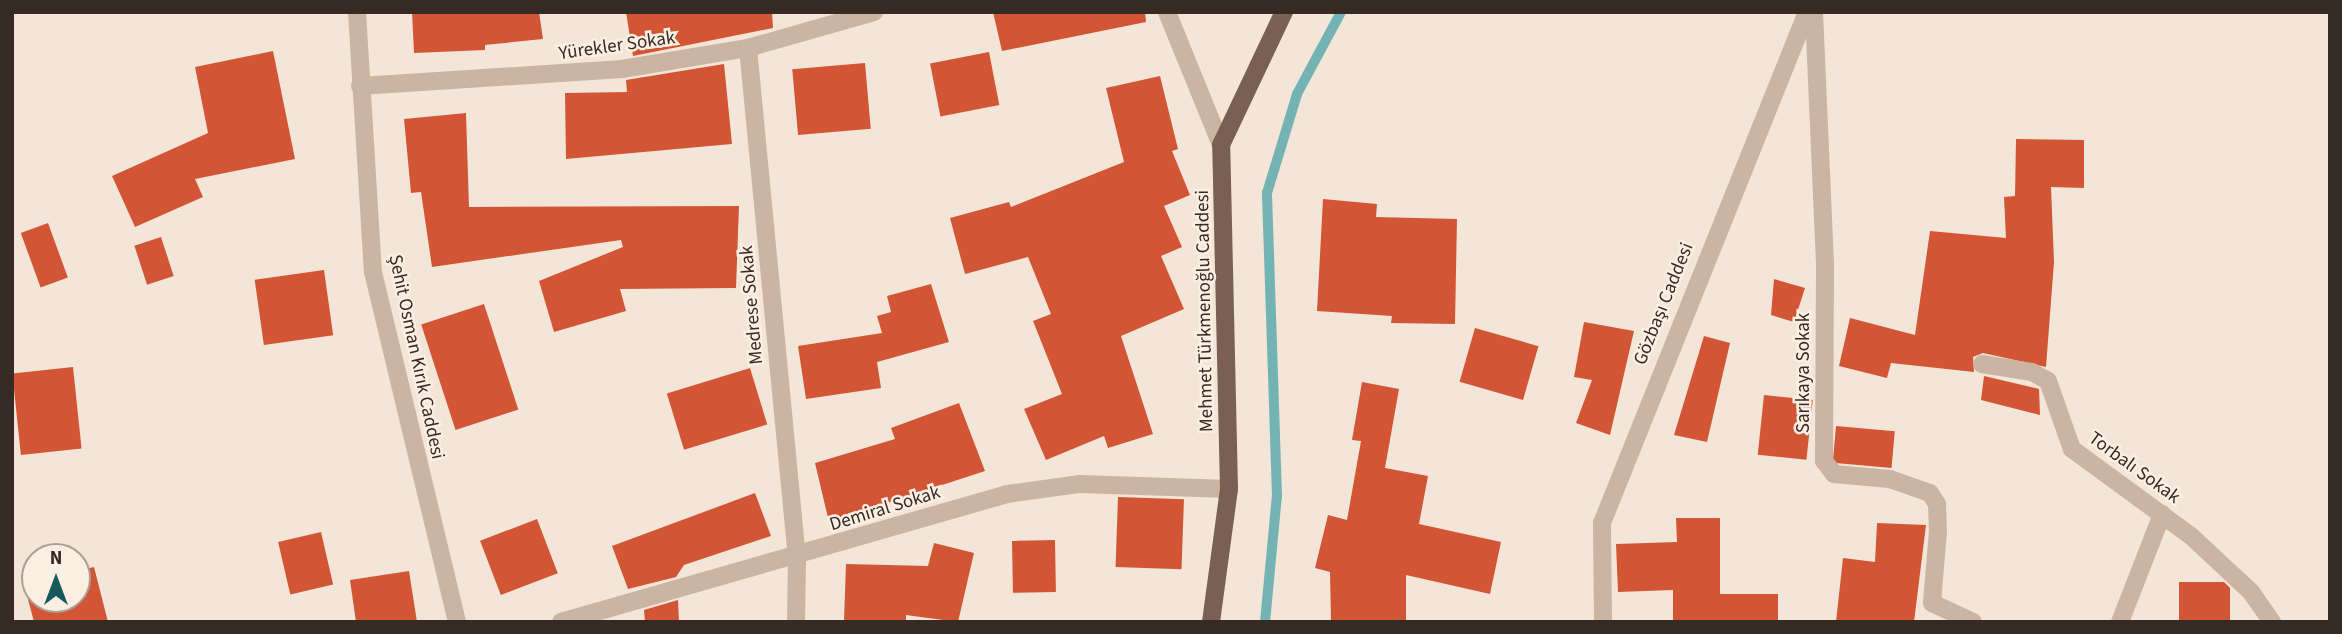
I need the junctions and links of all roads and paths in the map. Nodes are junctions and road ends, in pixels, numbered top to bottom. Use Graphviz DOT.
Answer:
graph roads {
  1 [pos="357,12"];
  2 [pos="874,12"];
  3 [pos="1167,12"];
  4 [pos="1284,12"];
  5 [pos="1807,12"];
  6 [pos="1814,12"];
  7 [pos="748,48"];
  8 [pos="360,86"];
  9 [pos="1221,145"];
  10 [pos="1982,364"];
  11 [pos="1229,489"];
  12 [pos="2162,514"];
  13 [pos="797,559"];
  14 [pos="457,622"];
  15 [pos="561,622"];
  16 [pos="796,622"];
  17 [pos="1211,622"];
  18 [pos="1603,622"];
  19 [pos="1973,622"];
  20 [pos="2120,622"];
  21 [pos="2272,622"];
  1 -- 8 [label="street, Şehit Osman Kırık Caddesi"];
  2 -- 7 [label="street, Yürekler Sokak"];
  3 -- 9 [label="street"];
  4 -- 9 [label="main road, Mehmet Türkmenoğlu Caddesi"];
  5 -- 18 [label="street, Gözbaşı Caddesi"];
  6 -- 19 [label="street, Sarıkaya Sokak"];
  7 -- 8 [label="street, Yürekler Sokak"];
  7 -- 13 [label="street, Medrese Sokak"];
  8 -- 14 [label="street, Şehit Osman Kırık Caddesi"];
  9 -- 11 [label="main road, Mehmet Türkmenoğlu Caddesi"];
  10 -- 12 [label="street, Torbalı Sokak"];
  11 -- 13 [label="street, Demiral Sokak"];
  11 -- 17 [label="main road, Mehmet Türkmenoğlu Caddesi"];
  12 -- 20 [label="street"];
  12 -- 21 [label="street, Torbalı Sokak"];
  13 -- 15 [label="street, Demiral Sokak"];
  13 -- 16 [label="street, Medrese Sokak"];
}
